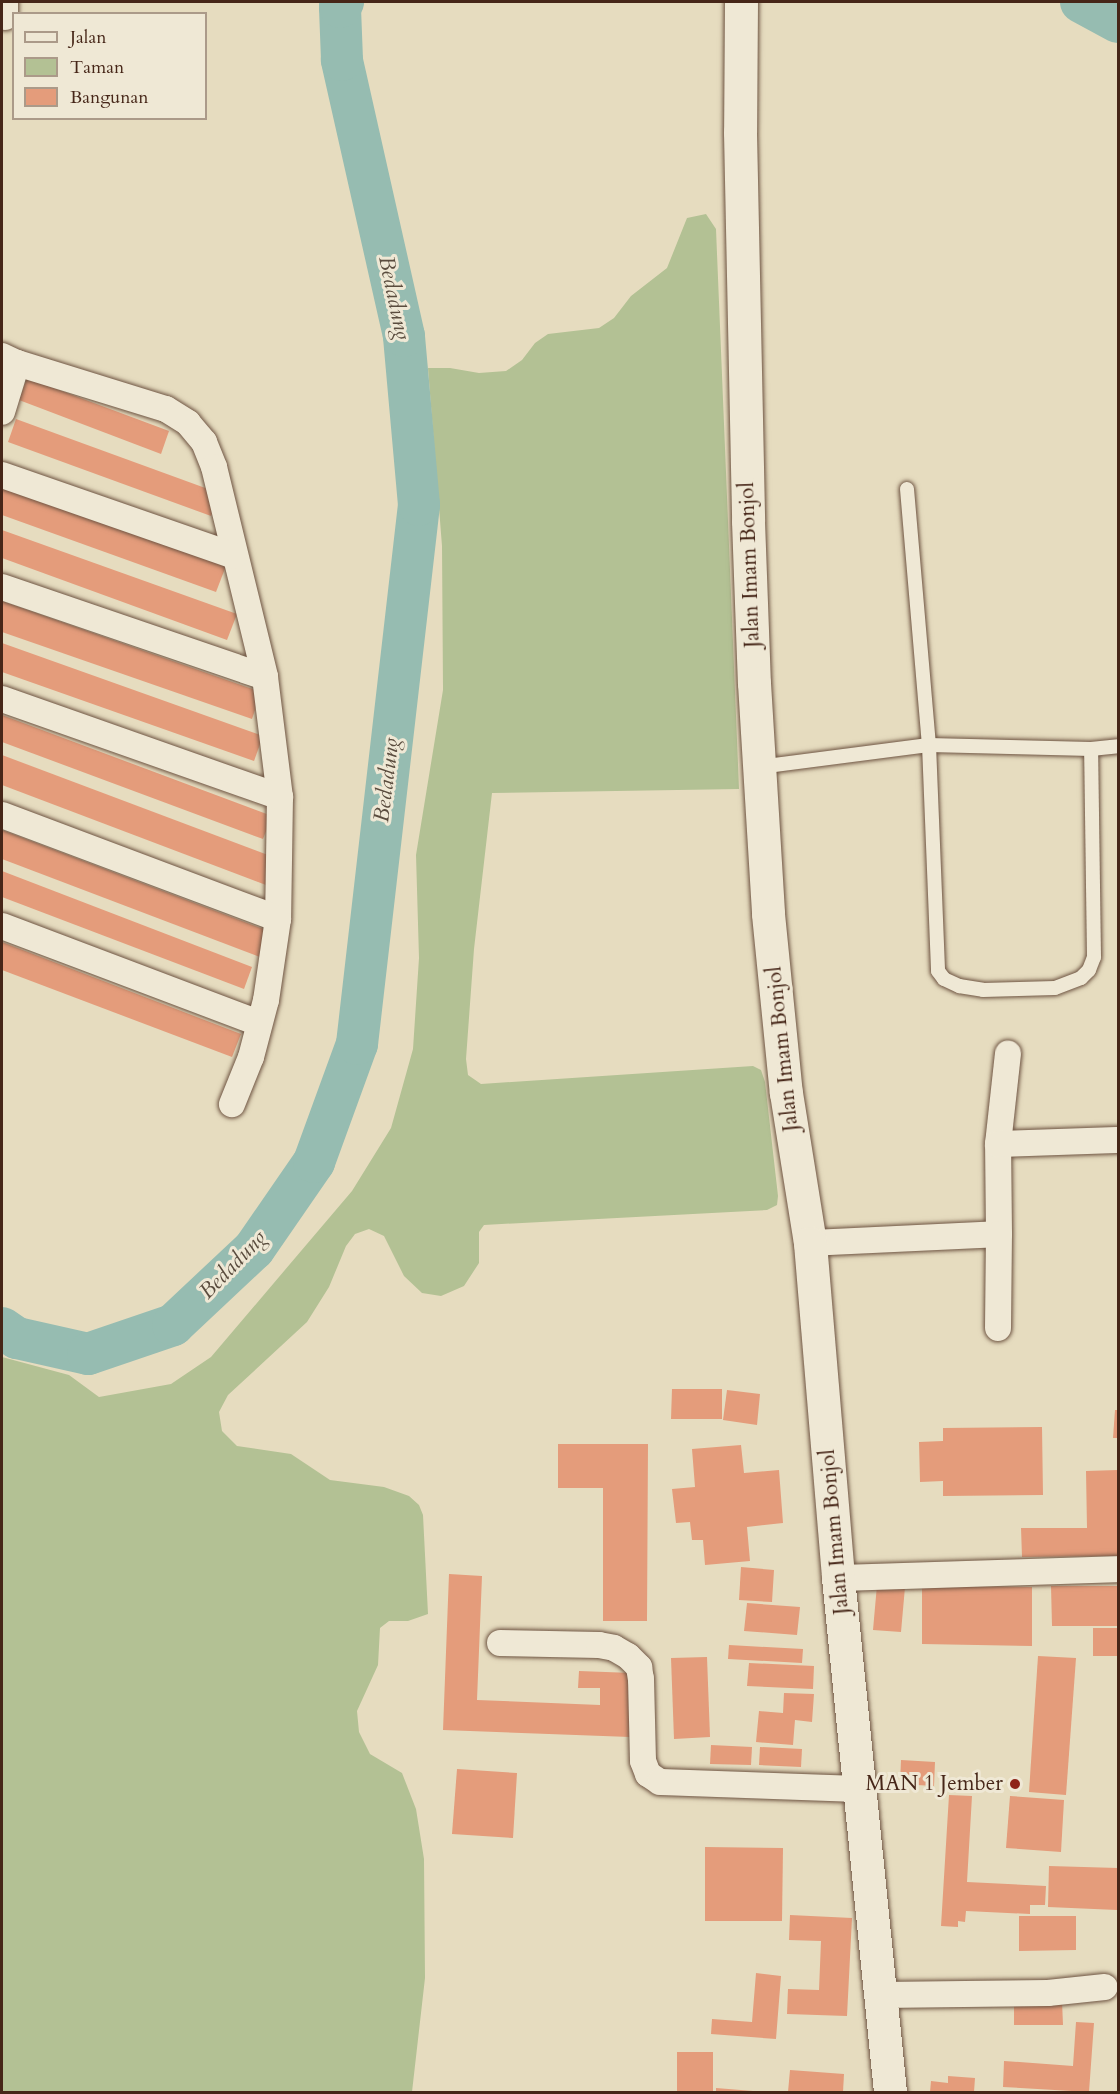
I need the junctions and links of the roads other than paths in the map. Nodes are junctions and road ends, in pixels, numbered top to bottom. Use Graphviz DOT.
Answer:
graph roads {
  1 [pos="741,2"];
  2 [pos="9,359"];
  3 [pos="2,412"];
  4 [pos="2,475"];
  5 [pos="907,489"];
  6 [pos="234,556"];
  7 [pos="2,587"];
  8 [pos="265,677"];
  9 [pos="2,699"];
  10 [pos="929,745"];
  11 [pos="1119,746"];
  12 [pos="1092,749"];
  13 [pos="758,767"];
  14 [pos="280,797"];
  15 [pos="2,815"];
  16 [pos="278,919"];
  17 [pos="2,926"];
  18 [pos="259,1023"];
  19 [pos="1008,1054"];
  20 [pos="232,1104"];
  21 [pos="1119,1140"];
  22 [pos="998,1144"];
  23 [pos="999,1234"];
  24 [pos="810,1243"];
  25 [pos="998,1328"];
  26 [pos="1119,1569"];
  27 [pos="838,1578"];
  28 [pos="500,1643"];
  29 [pos="859,1789"];
  30 [pos="1106,1986"];
  31 [pos="880,1995"];
  32 [pos="890,2092"];
  1 -- 13 [label="street, Jalan Imam Bonjol"];
  2 -- 3 [label="street"];
  2 -- 6 [label="street"];
  4 -- 6 [label="street"];
  5 -- 10 [label="lane"];
  6 -- 8 [label="street"];
  7 -- 8 [label="street"];
  8 -- 14 [label="street"];
  9 -- 14 [label="street"];
  10 -- 12 [label="lane"];
  10 -- 12 [label="lane"];
  10 -- 13 [label="lane"];
  11 -- 12 [label="lane"];
  13 -- 24 [label="street, Jalan Imam Bonjol"];
  14 -- 16 [label="street"];
  15 -- 16 [label="street"];
  16 -- 18 [label="street"];
  17 -- 18 [label="street"];
  18 -- 20 [label="street"];
  19 -- 22 [label="street"];
  21 -- 22 [label="street"];
  22 -- 23 [label="street"];
  23 -- 24 [label="street"];
  23 -- 25 [label="street"];
  24 -- 27 [label="street, Jalan Imam Bonjol"];
  26 -- 27 [label="street"];
  27 -- 29 [label="street, Jalan Imam Bonjol"];
  28 -- 29 [label="street"];
  29 -- 31 [label="street, Jalan Imam Bonjol"];
  30 -- 31 [label="street"];
  31 -- 32 [label="street, Jalan Imam Bonjol"];
}
